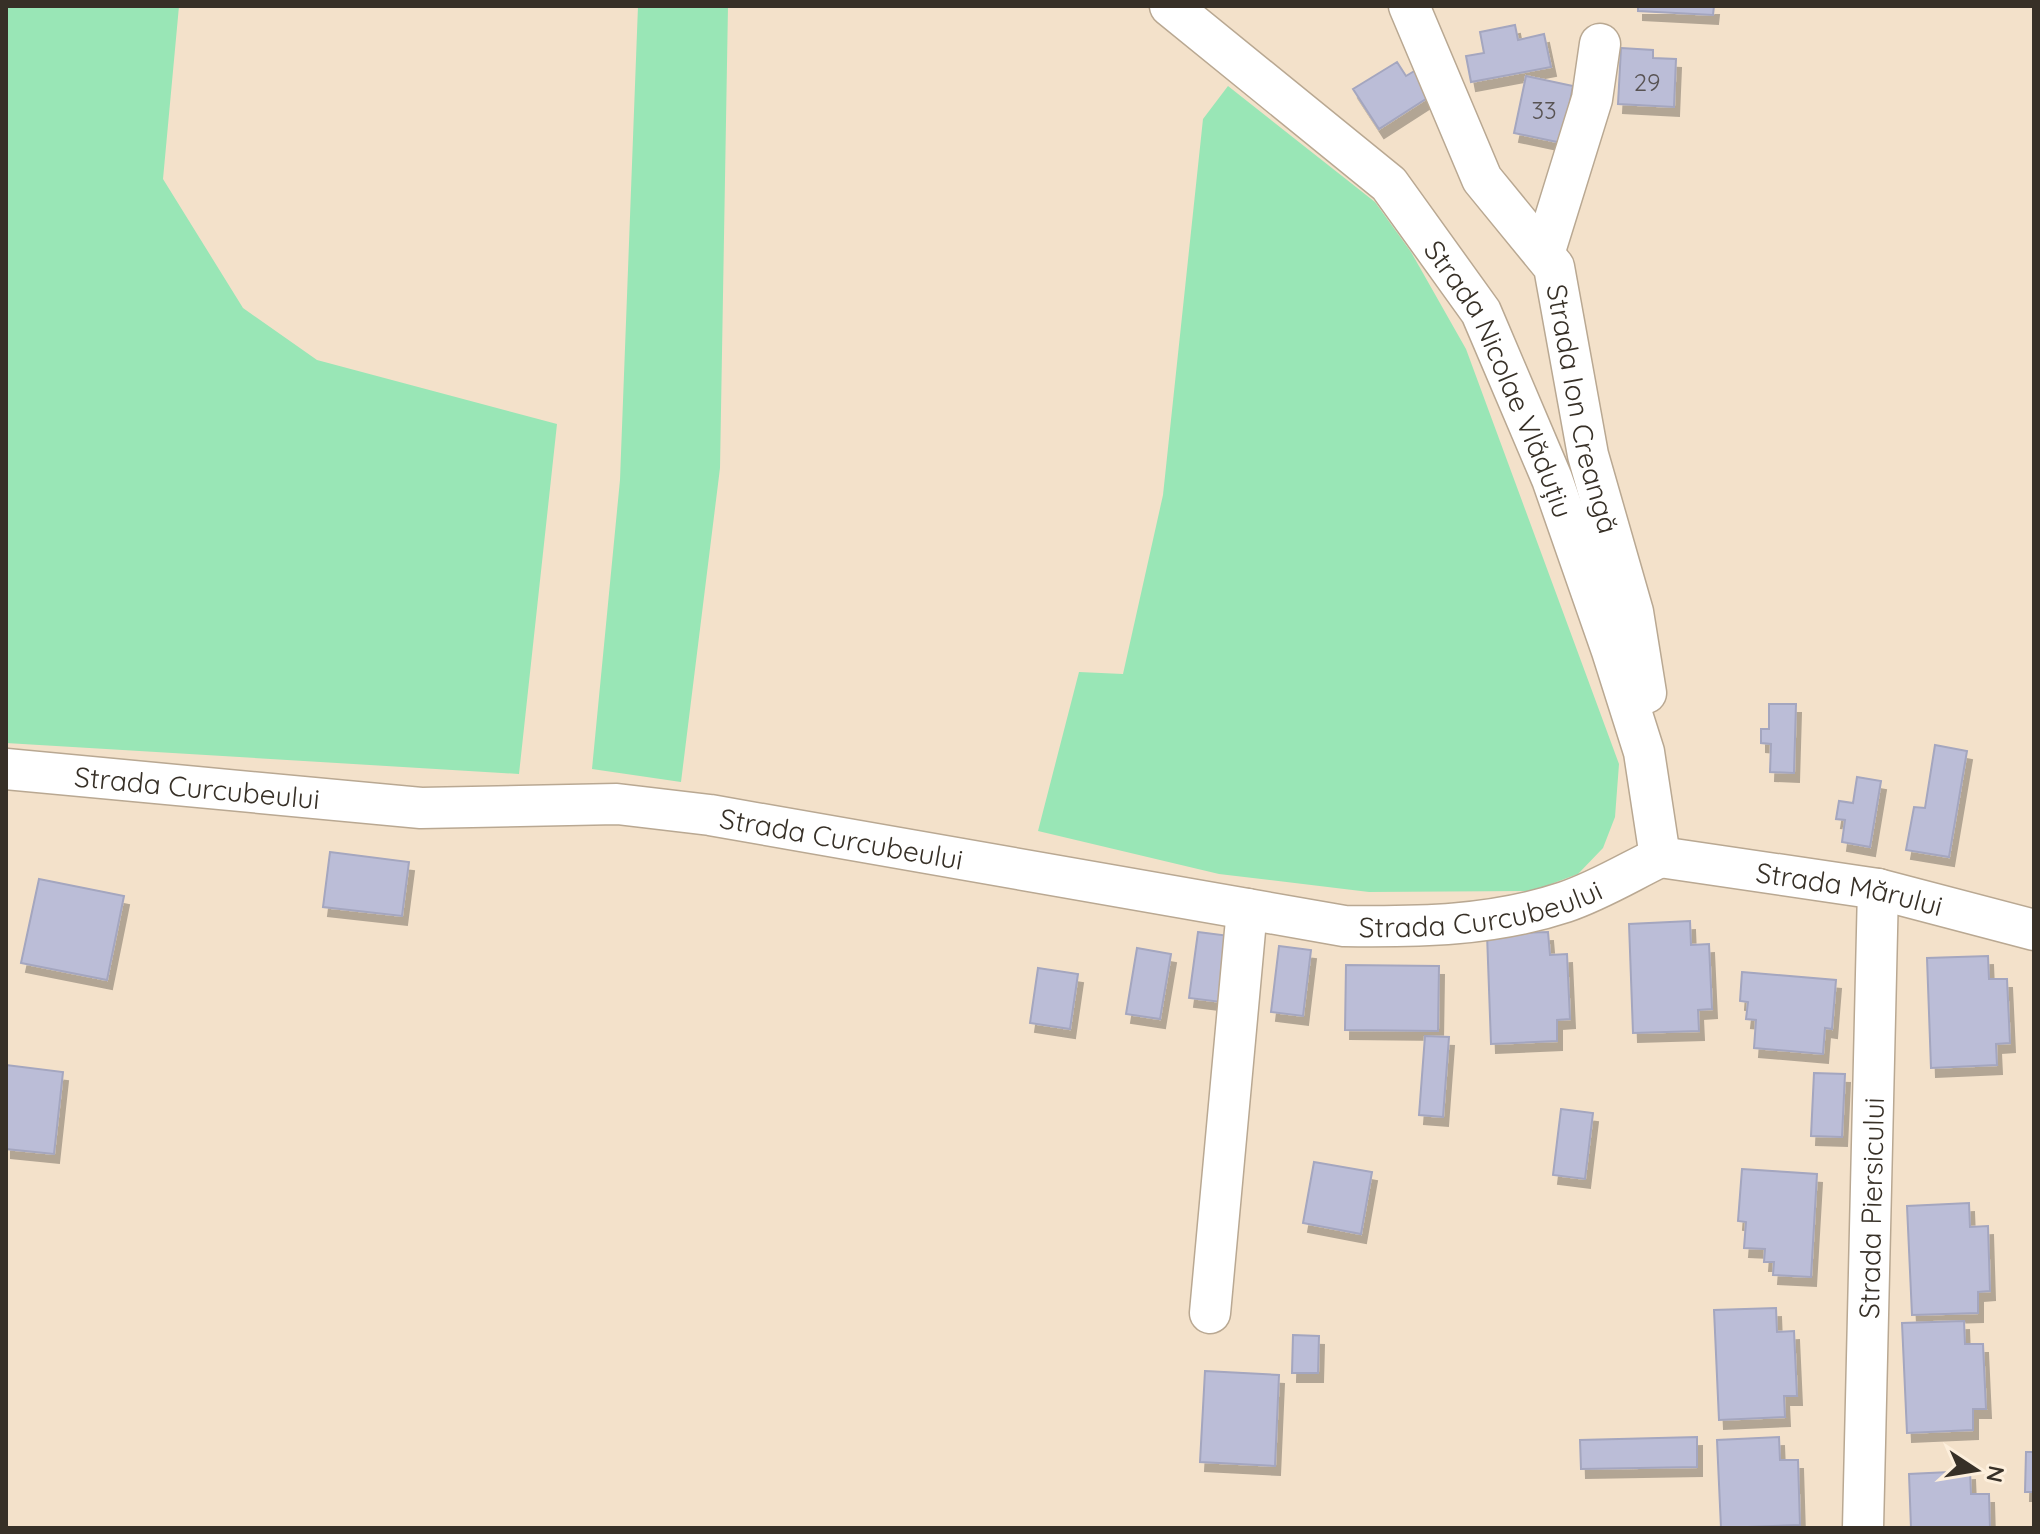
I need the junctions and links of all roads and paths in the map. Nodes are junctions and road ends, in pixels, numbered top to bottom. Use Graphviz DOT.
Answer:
graph roads {
  1 [pos="1170,6"];
  2 [pos="1409,6"];
  3 [pos="1600,44"];
  4 [pos="1544,254"];
  5 [pos="1644,752"];
  6 [pos="6,769"];
  7 [pos="1660,857"];
  8 [pos="1878,889"];
  9 [pos="1247,909"];
  10 [pos="2034,930"];
  11 [pos="1210,1313"];
  12 [pos="1863,1528"];
  1 -- 5 [label="street, Strada Nicolae Vlăduțiu"];
  2 -- 4 [label="street, Strada Ion Creangă"];
  3 -- 4 [label="street"];
  4 -- 5 [label="street, Strada Ion Creangă"];
  5 -- 7 [label="street, Strada Nicolae Vlăduțiu"];
  6 -- 9 [label="street, Strada Curcubeului"];
  7 -- 8 [label="street, Strada Mărului"];
  7 -- 9 [label="street, Strada Curcubeului"];
  8 -- 10 [label="street, Strada Mărului"];
  8 -- 12 [label="street, Strada Piersicului"];
  9 -- 11 [label="street"];
}
